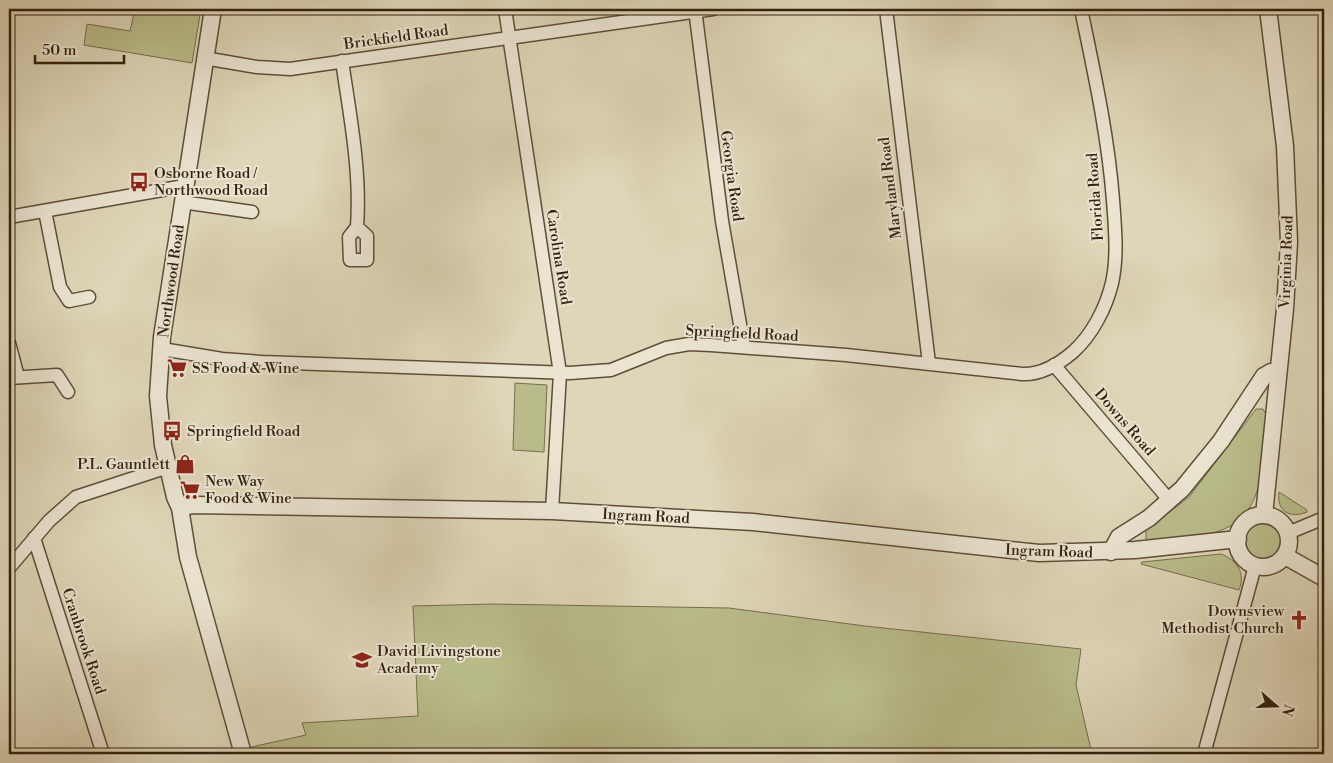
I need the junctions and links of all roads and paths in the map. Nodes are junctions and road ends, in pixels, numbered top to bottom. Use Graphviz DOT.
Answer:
graph roads {
  1 [pos="213,9"];
  2 [pos="505,9"];
  3 [pos="712,9"];
  4 [pos="886,9"];
  5 [pos="1081,9"];
  6 [pos="1268,9"];
  7 [pos="695,10"];
  8 [pos="509,38"];
  9 [pos="204,58"];
  10 [pos="342,61"];
  11 [pos="183,195"];
  12 [pos="45,211"];
  13 [pos="252,212"];
  14 [pos="9,217"];
  15 [pos="357,227"];
  16 [pos="89,297"];
  17 [pos="9,343"];
  18 [pos="744,347"];
  19 [pos="162,348"];
  20 [pos="929,363"];
  21 [pos="1054,365"];
  22 [pos="1278,372"];
  23 [pos="560,373"];
  24 [pos="13,377"];
  25 [pos="68,392"];
  26 [pos="168,467"];
  27 [pos="1170,501"];
  28 [pos="180,508"];
  29 [pos="552,511"];
  30 [pos="1264,515"];
  31 [pos="1324,518"];
  32 [pos="1288,532"];
  33 [pos="34,538"];
  34 [pos="1238,538"];
  35 [pos="1111,552"];
  36 [pos="1285,556"];
  37 [pos="1255,566"];
  38 [pos="9,568"];
  39 [pos="1324,578"];
  40 [pos="103,754"];
  41 [pos="243,754"];
  42 [pos="1204,754"];
  1 -- 9 [label="street, Northwood Road"];
  2 -- 8 [label="street, Carolina Road"];
  3 -- 7 [label="street, Brickfield Road"];
  4 -- 20 [label="street, Maryland Road"];
  5 -- 21 [label="street, Florida Road"];
  6 -- 22 [label="street, Virginia Road"];
  7 -- 8 [label="street, Brickfield Road"];
  7 -- 18 [label="street, Georgia Road"];
  8 -- 10 [label="street, Brickfield Road"];
  8 -- 23 [label="street, Carolina Road"];
  9 -- 10 [label="street, Brickfield Road"];
  9 -- 11 [label="street, Northwood Road"];
  10 -- 15 [label="street"];
  11 -- 12 [label="street"];
  11 -- 13 [label="street"];
  11 -- 19 [label="street, Northwood Road"];
  12 -- 14 [label="street"];
  12 -- 16 [label="street"];
  17 -- 24 [label="street"];
  18 -- 20 [label="street, Springfield Road"];
  18 -- 23 [label="street, Springfield Road"];
  19 -- 23 [label="street, Springfield Road"];
  19 -- 26 [label="street, Northwood Road"];
  20 -- 21 [label="street, Springfield Road"];
  21 -- 27 [label="street, Downs Road"];
  22 -- 27 [label="street"];
  22 -- 30 [label="street, Virginia Road"];
  23 -- 29 [label="street, Carolina Road"];
  24 -- 25 [label="street"];
  26 -- 28 [label="street, Northwood Road"];
  26 -- 33 [label="street"];
  27 -- 35 [label="street"];
  28 -- 29 [label="street, Ingram Road"];
  28 -- 41 [label="street, Northwood Road"];
  29 -- 35 [label="street, Ingram Road"];
  30 -- 32 [label="street"];
  30 -- 34 [label="street"];
  31 -- 32 [label="street"];
  32 -- 36 [label="street"];
  33 -- 38 [label="street"];
  33 -- 40 [label="street, Cranbrook Road"];
  34 -- 35 [label="street, Ingram Road"];
  34 -- 37 [label="street"];
  36 -- 37 [label="street"];
  36 -- 39 [label="street"];
  37 -- 42 [label="street"];
}
